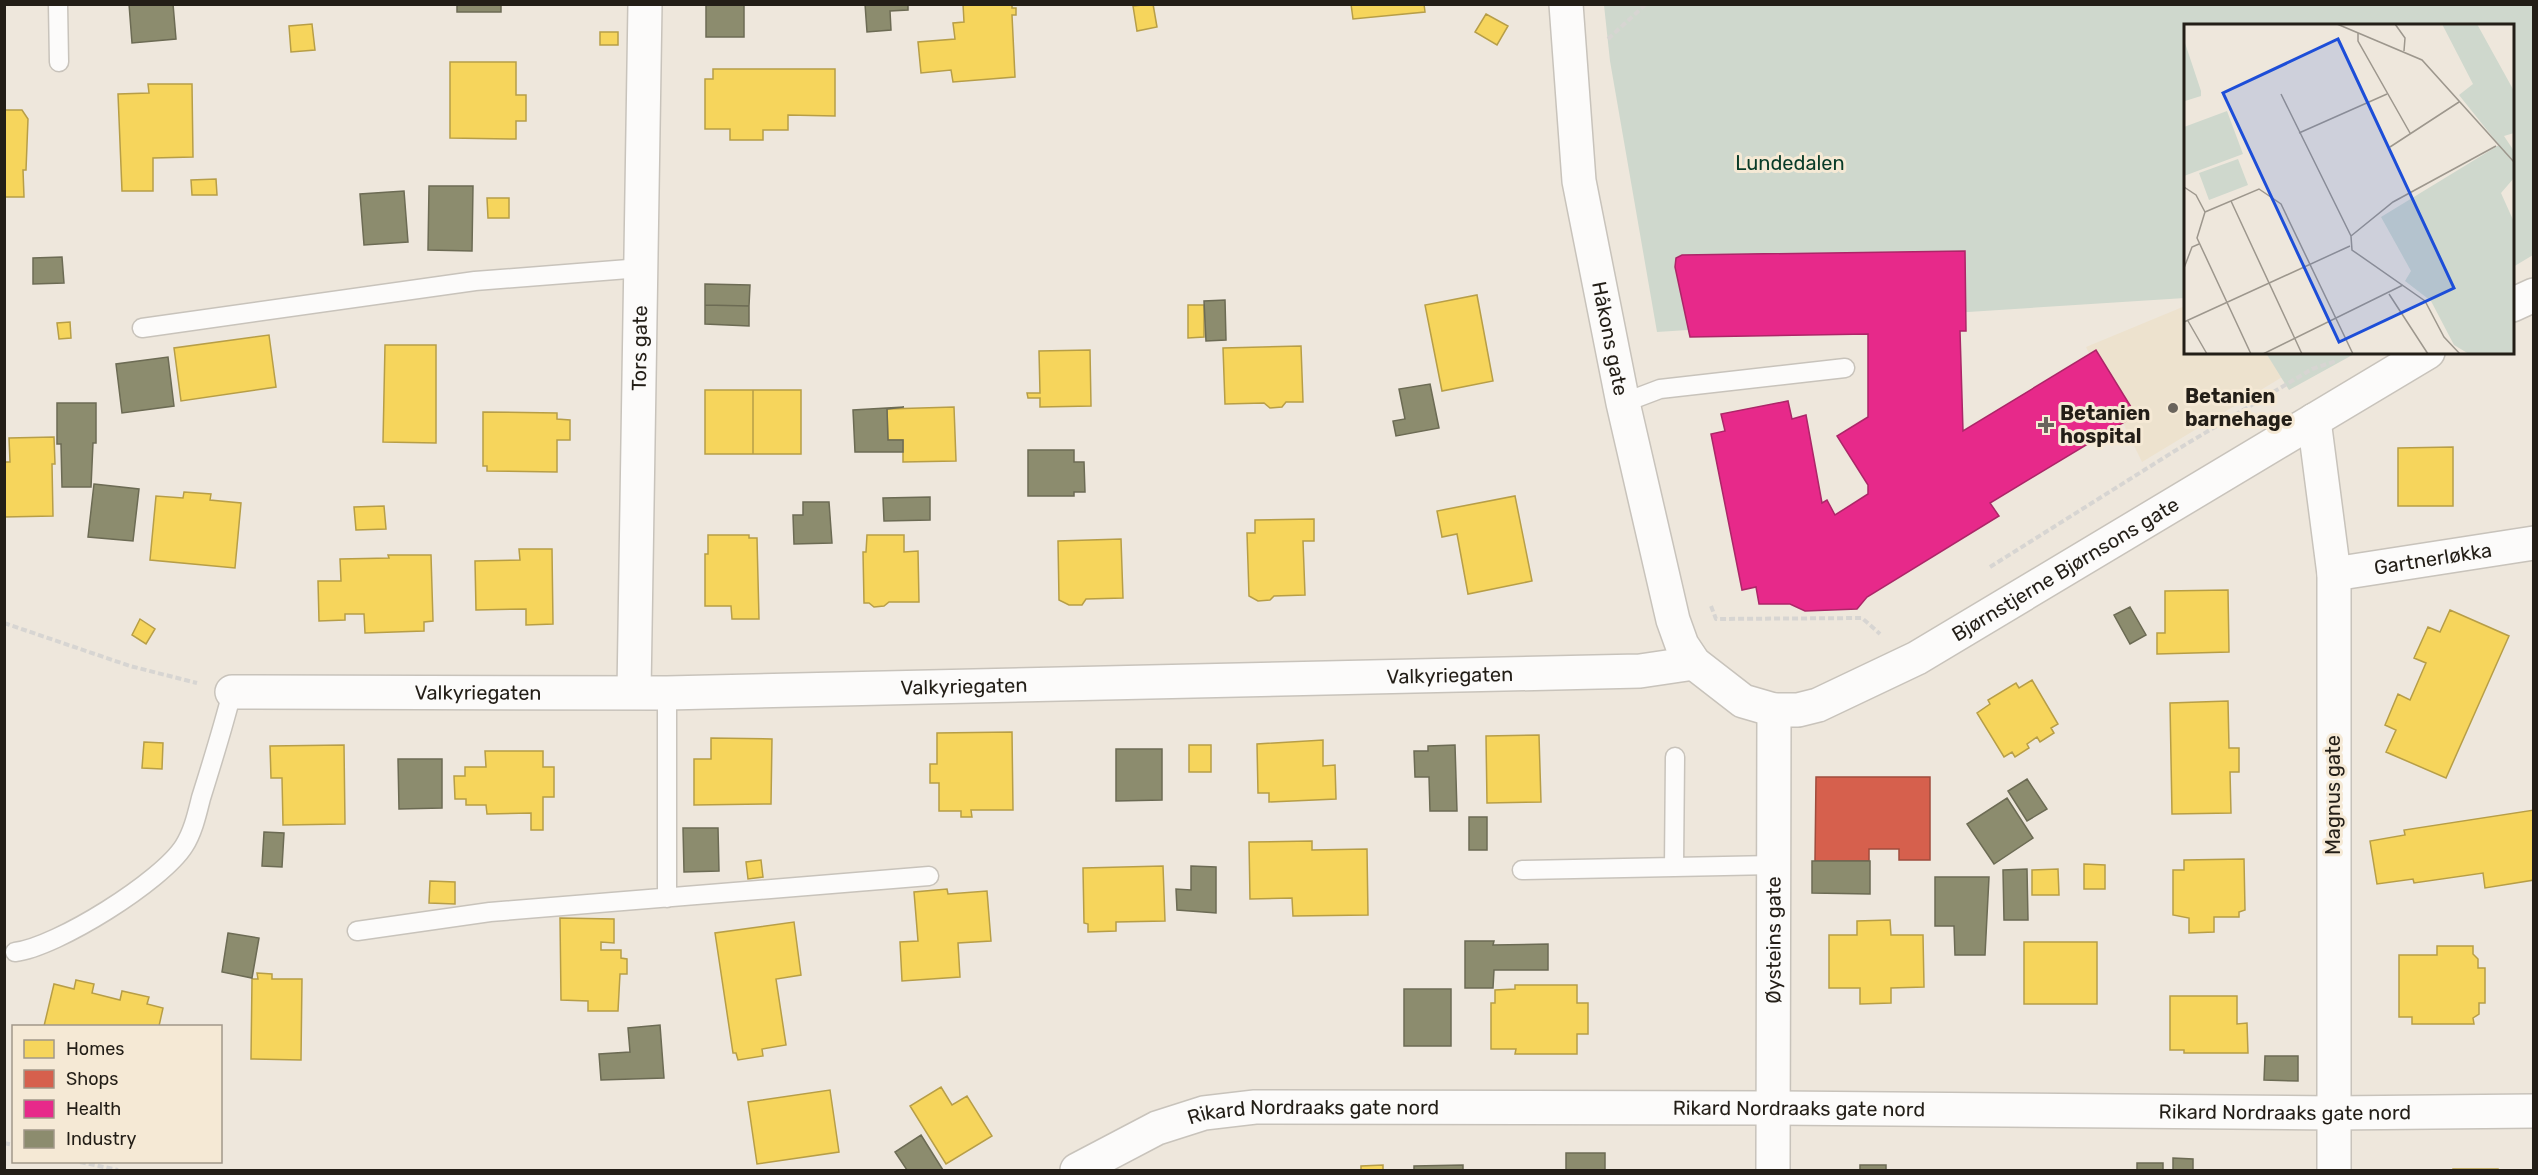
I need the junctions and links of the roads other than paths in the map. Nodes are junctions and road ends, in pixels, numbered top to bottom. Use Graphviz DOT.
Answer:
graph roads {
  1 [pos="58,4"];
  2 [pos="645,4"];
  3 [pos="1566,4"];
  4 [pos="59,62"];
  5 [pos="641,268"];
  6 [pos="2534,295"];
  7 [pos="2514,304"];
  8 [pos="142,328"];
  9 [pos="2425,354"];
  10 [pos="1845,368"];
  11 [pos="1623,403"];
  12 [pos="2314,420"];
  13 [pos="2534,543"];
  14 [pos="2334,574"];
  15 [pos="1694,663"];
  16 [pos="232,692"];
  17 [pos="634,693"];
  18 [pos="667,693"];
  19 [pos="1774,710"];
  20 [pos="1675,758"];
  21 [pos="1774,865"];
  22 [pos="1674,867"];
  23 [pos="1522,870"];
  24 [pos="929,876"];
  25 [pos="667,898"];
  26 [pos="357,931"];
  27 [pos="15,952"];
  28 [pos="1773,1108"];
  29 [pos="2534,1111"];
  30 [pos="2333,1113"];
  31 [pos="1077,1170"];
  32 [pos="1773,1170"];
  33 [pos="2334,1170"];
  1 -- 4 [label="lane"];
  2 -- 5 [label="street, Tors gate"];
  3 -- 11 [label="street, Håkons gate"];
  5 -- 8 [label="lane"];
  5 -- 17 [label="street, Tors gate"];
  6 -- 7 [label="street"];
  9 -- 12 [label="street, Bjørnstjerne Bjørnsons gate"];
  10 -- 11 [label="lane"];
  11 -- 15 [label="street, Håkons gate"];
  12 -- 14 [label="street, Magnus gate"];
  12 -- 19 [label="street, Bjørnstjerne Bjørnsons gate"];
  13 -- 14 [label="street, Gartnerløkka"];
  14 -- 30 [label="street, Magnus gate"];
  15 -- 18 [label="street, Valkyriegaten"];
  15 -- 19 [label="street, Bjørnstjerne Bjørnsons gate"];
  16 -- 17 [label="street, Valkyriegaten"];
  16 -- 27 [label="lane"];
  17 -- 18 [label="street, Valkyriegaten"];
  18 -- 25 [label="lane"];
  19 -- 21 [label="street, Øysteins gate"];
  20 -- 22 [label="lane"];
  21 -- 22 [label="lane"];
  21 -- 28 [label="street, Øysteins gate"];
  22 -- 23 [label="lane"];
  24 -- 25 [label="lane"];
  25 -- 26 [label="lane"];
  28 -- 30 [label="street, Rikard Nordraaks gate nord"];
  28 -- 31 [label="street, Rikard Nordraaks gate nord"];
  28 -- 32 [label="street, Øysteins gate"];
  29 -- 30 [label="street, Rikard Nordraaks gate nord"];
  30 -- 33 [label="street, Magnus gate"];
}
